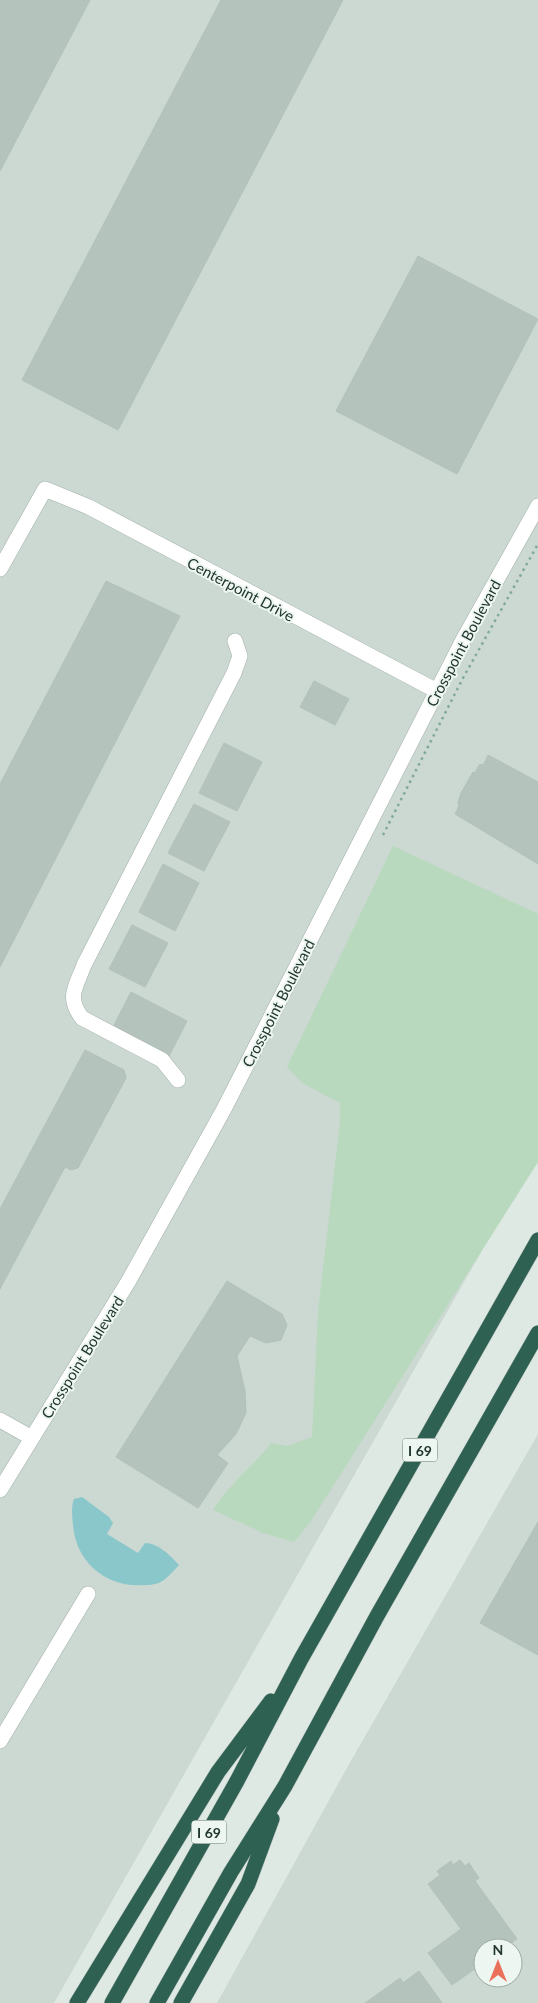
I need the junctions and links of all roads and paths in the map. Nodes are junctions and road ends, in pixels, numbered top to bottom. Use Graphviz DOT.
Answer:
graph roads {
  1 [pos="538,506"];
  2 [pos="538,544"];
  3 [pos="0,569"];
  4 [pos="236,641"];
  5 [pos="437,691"];
  6 [pos="383,835"];
  7 [pos="178,1080"];
  8 [pos="538,1240"];
  9 [pos="538,1333"];
  10 [pos="0,1420"];
  11 [pos="32,1438"];
  12 [pos="0,1490"];
  13 [pos="88,1594"];
  14 [pos="301,1659"];
  15 [pos="0,1741"];
  16 [pos="285,1786"];
  17 [pos="77,2003"];
  18 [pos="112,2003"];
  19 [pos="157,2003"];
  20 [pos="182,2003"];
  1 -- 5 [label="street, Crosspoint Boulevard"];
  2 -- 6 [label="path"];
  3 -- 5 [label="street, Centerpoint Drive"];
  4 -- 7 [label="street"];
  5 -- 11 [label="street, Crosspoint Boulevard"];
  8 -- 14 [label="highway, I 69"];
  9 -- 16 [label="highway, I 69"];
  10 -- 11 [label="street"];
  11 -- 12 [label="street, Crosspoint Boulevard"];
  13 -- 15 [label="street"];
  14 -- 17 [label="highway"];
  14 -- 18 [label="highway, I 69"];
  16 -- 19 [label="highway, I 69"];
  16 -- 20 [label="highway"];
}
